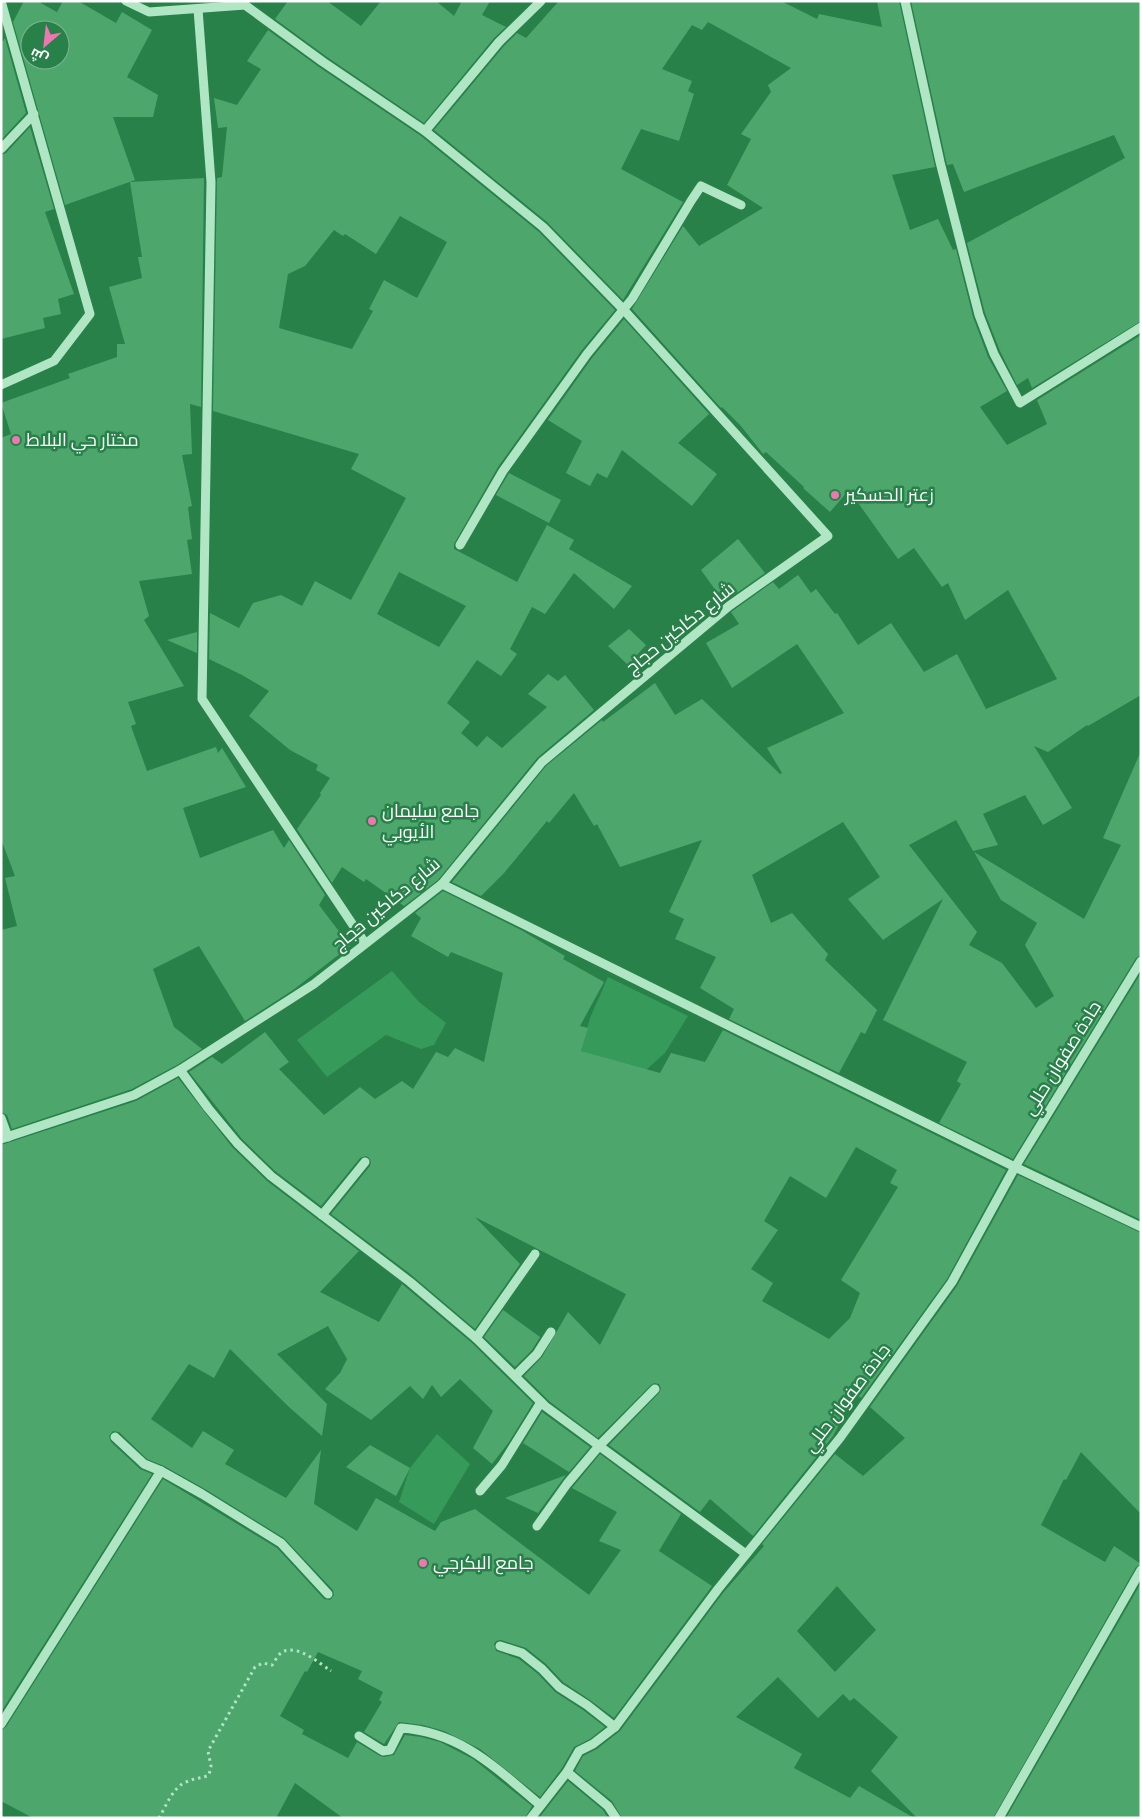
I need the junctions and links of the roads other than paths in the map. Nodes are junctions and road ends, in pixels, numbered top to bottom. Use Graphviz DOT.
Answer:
graph roads {
  1 [pos="2,1"];
  2 [pos="126,1"];
  3 [pos="175,1"];
  4 [pos="541,1"];
  5 [pos="905,1"];
  6 [pos="198,9"];
  7 [pos="171,11"];
  8 [pos="34,114"];
  9 [pos="425,131"];
  10 [pos="1,149"];
  11 [pos="740,206"];
  12 [pos="623,309"];
  13 [pos="1141,327"];
  14 [pos="1,384"];
  15 [pos="460,546"];
  16 [pos="442,884"];
  17 [pos="366,943"];
  18 [pos="1141,962"];
  19 [pos="180,1070"];
  20 [pos="1,1118"];
  21 [pos="5,1138"];
  22 [pos="365,1162"];
  23 [pos="1015,1166"];
  24 [pos="322,1215"];
  25 [pos="1141,1227"];
  26 [pos="535,1254"];
  27 [pos="550,1332"];
  28 [pos="476,1338"];
  29 [pos="515,1376"];
  30 [pos="655,1389"];
  31 [pos="541,1402"];
  32 [pos="115,1437"];
  33 [pos="599,1446"];
  34 [pos="161,1471"];
  35 [pos="480,1491"];
  36 [pos="537,1526"];
  37 [pos="746,1554"];
  38 [pos="1141,1570"];
  39 [pos="328,1594"];
  40 [pos="500,1646"];
  41 [pos="1,1724"];
  42 [pos="615,1727"];
  43 [pos="359,1736"];
  44 [pos="567,1772"];
  45 [pos="540,1805"];
  46 [pos="531,1818"];
  47 [pos="616,1818"];
  48 [pos="999,1818"];
  1 -- 8 [label="street"];
  2 -- 7 [label="street"];
  3 -- 7 [label="street"];
  4 -- 9 [label="street"];
  5 -- 13 [label="street"];
  6 -- 7 [label="street"];
  6 -- 9 [label="street"];
  6 -- 17 [label="street"];
  8 -- 10 [label="street"];
  8 -- 14 [label="street"];
  9 -- 12 [label="street"];
  11 -- 12 [label="street"];
  12 -- 15 [label="street"];
  12 -- 16 [label="street, شارع دكاكين حجاج"];
  16 -- 17 [label="street, شارع دكاكين حجاج"];
  16 -- 23 [label="street"];
  17 -- 19 [label="street, شارع دكاكين حجاج"];
  18 -- 23 [label="street, جادة صفوان حللي"];
  19 -- 21 [label="street, شارع دكاكين حجاج"];
  19 -- 24 [label="street"];
  20 -- 21 [label="street"];
  22 -- 24 [label="street"];
  23 -- 25 [label="street"];
  23 -- 37 [label="street, جادة صفوان حللي"];
  24 -- 28 [label="street"];
  26 -- 28 [label="street"];
  27 -- 29 [label="street"];
  28 -- 29 [label="street"];
  29 -- 31 [label="street"];
  30 -- 33 [label="street"];
  31 -- 33 [label="street"];
  31 -- 35 [label="street"];
  32 -- 34 [label="street"];
  33 -- 36 [label="street"];
  33 -- 37 [label="street"];
  34 -- 39 [label="street"];
  34 -- 41 [label="street"];
  37 -- 42 [label="street, جادة صفوان حللي"];
  38 -- 48 [label="street"];
  40 -- 42 [label="street"];
  42 -- 44 [label="street, جادة صفوان حللي"];
  43 -- 45 [label="street"];
  44 -- 45 [label="street, جادة صفوان حللي"];
  44 -- 47 [label="street"];
  45 -- 46 [label="street, جادة صفوان حللي"];
}
